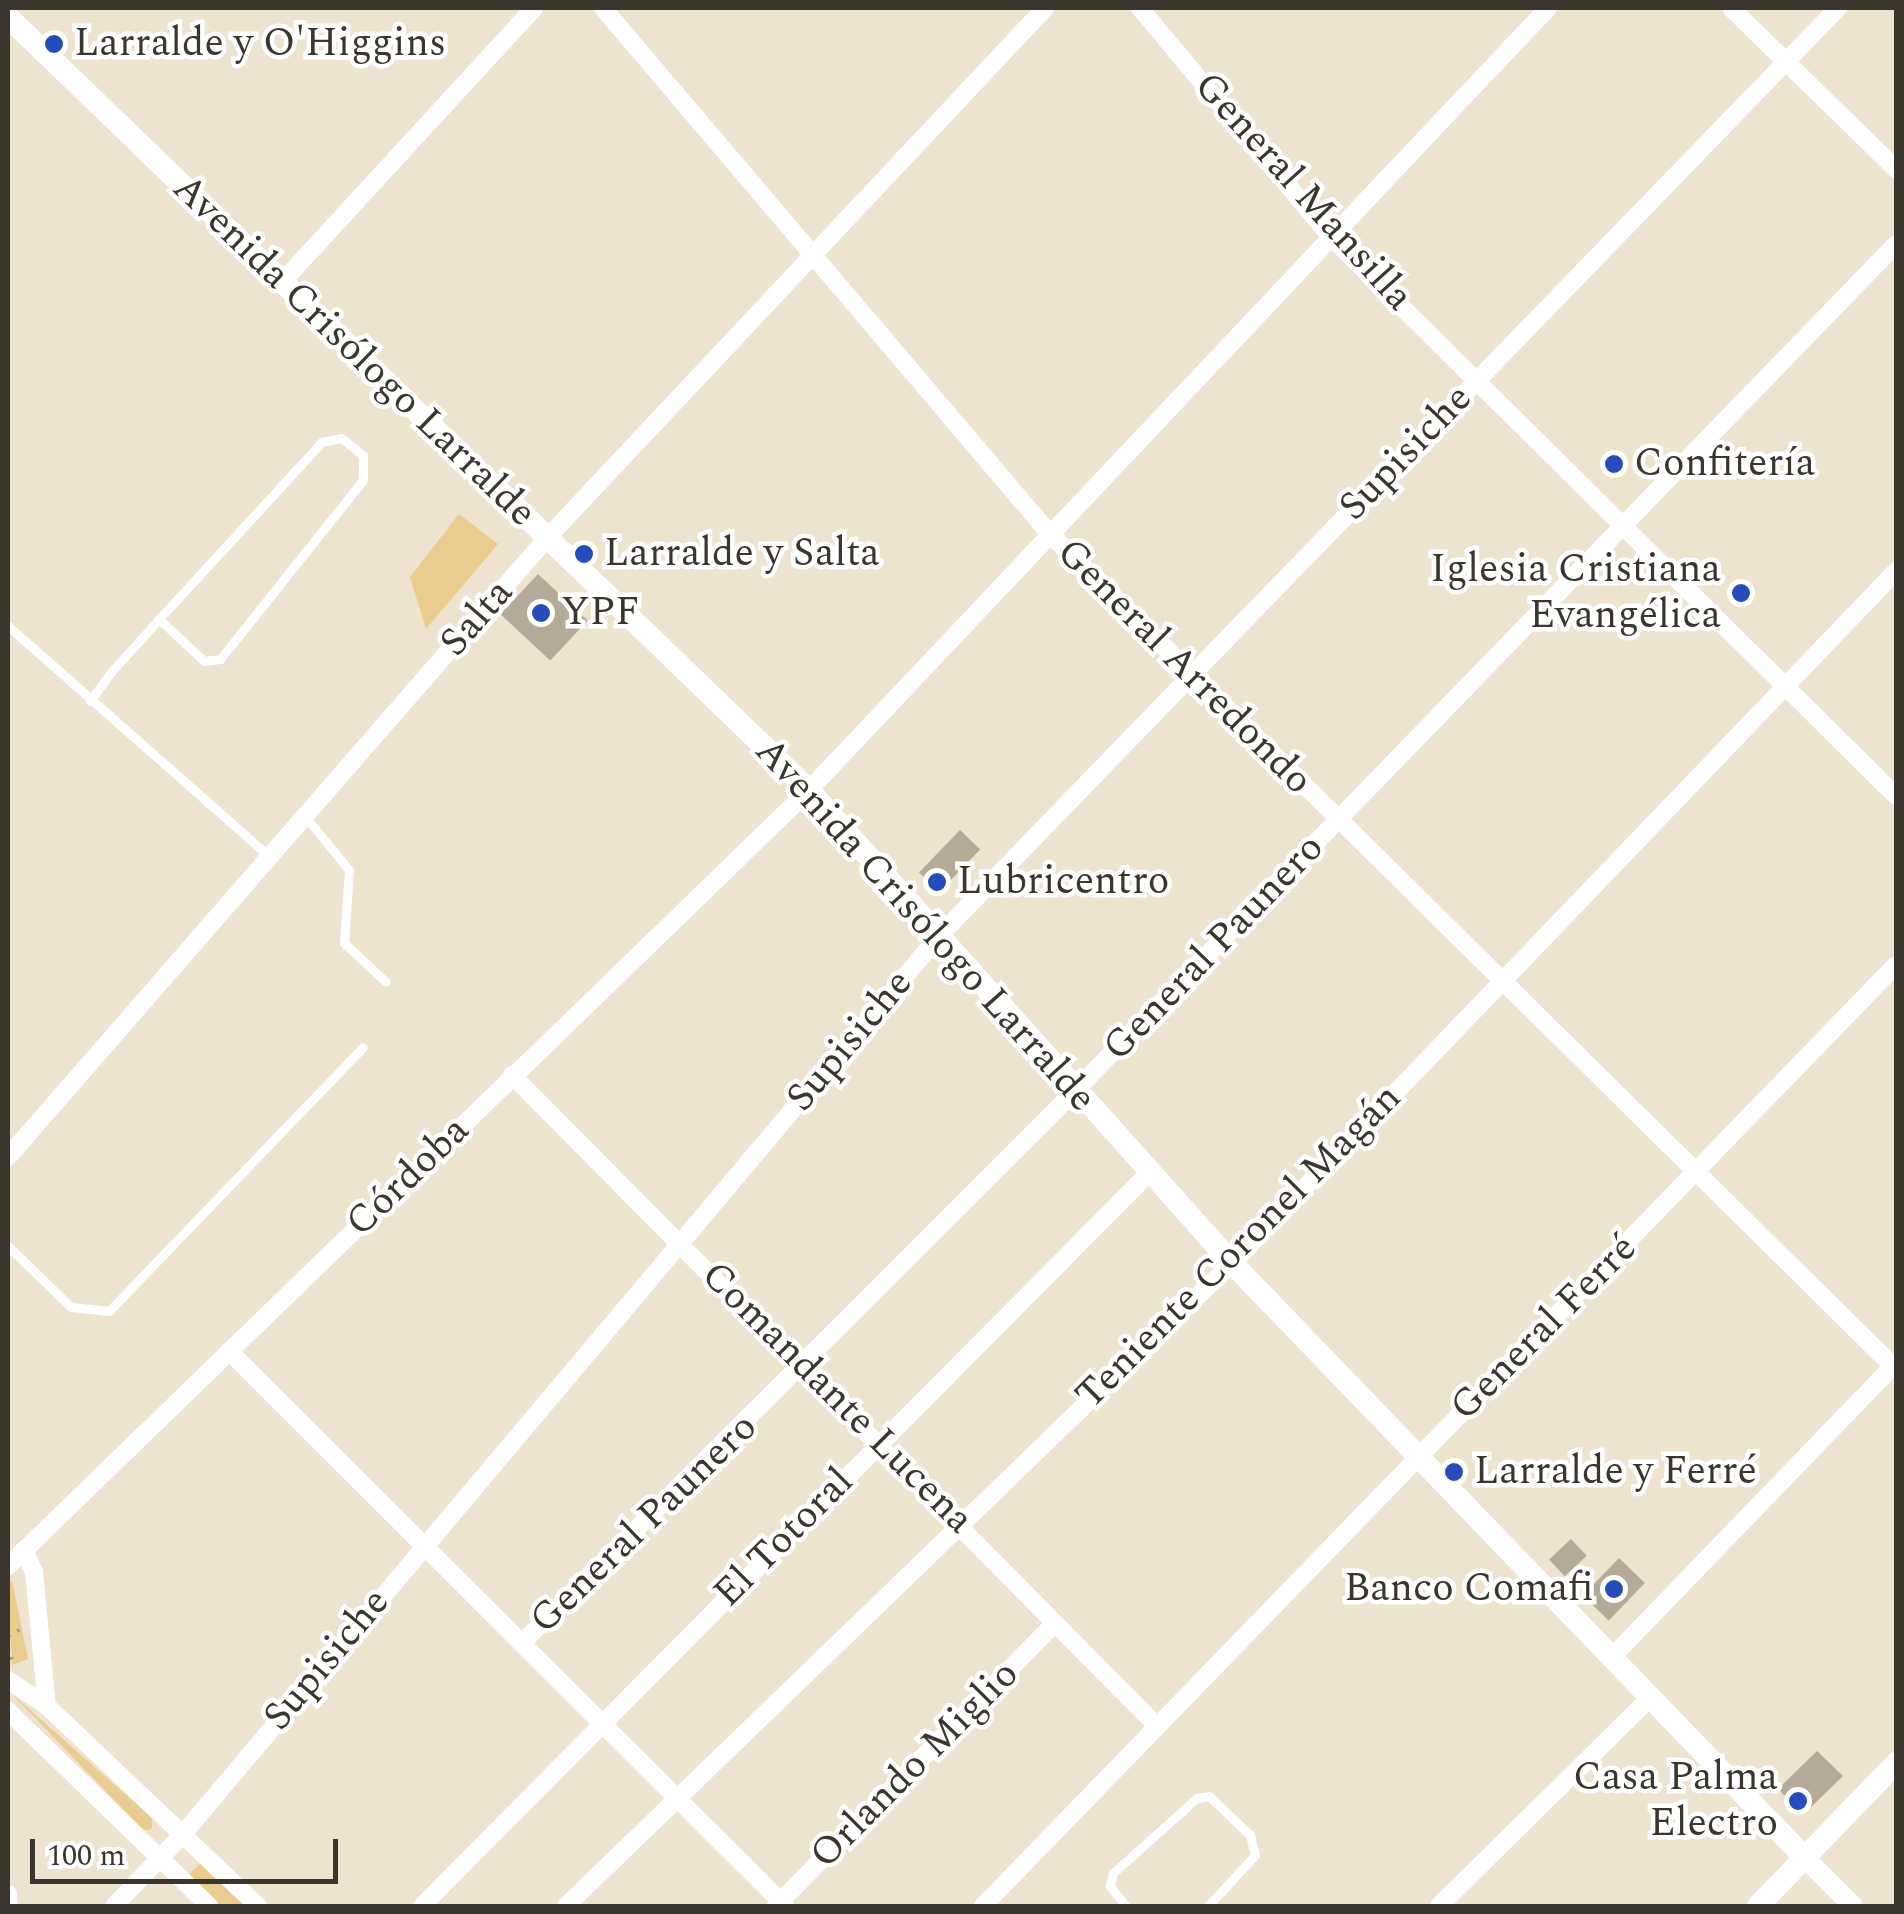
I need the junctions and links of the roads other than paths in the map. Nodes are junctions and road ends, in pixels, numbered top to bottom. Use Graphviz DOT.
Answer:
graph roads {
  1 [pos="534,8"];
  2 [pos="603,8"];
  3 [pos="1045,8"];
  4 [pos="1140,8"];
  5 [pos="1548,8"];
  6 [pos="1731,8"];
  7 [pos="1838,8"];
  8 [pos="14,15"];
  9 [pos="1786,62"];
  10 [pos="1896,169"];
  11 [pos="1331,236"];
  12 [pos="1896,244"];
  13 [pos="812,256"];
  14 [pos="284,280"];
  15 [pos="1479,379"];
  16 [pos="1626,526"];
  17 [pos="1049,533"];
  18 [pos="547,538"];
  19 [pos="1896,571"];
  20 [pos="160,620"];
  21 [pos="8,626"];
  22 [pos="1190,674"];
  23 [pos="1785,687"];
  24 [pos="90,701"];
  25 [pos="810,790"];
  26 [pos="1896,796"];
  27 [pos="305,816"];
  28 [pos="1338,820"];
  29 [pos="270,856"];
  30 [pos="939,936"];
  31 [pos="1896,965"];
  32 [pos="1499,979"];
  33 [pos="386,982"];
  34 [pos="363,1047"];
  35 [pos="512,1075"];
  36 [pos="1075,1091"];
  37 [pos="8,1156"];
  38 [pos="1149,1173"];
  39 [pos="1694,1174"];
  40 [pos="682,1241"];
  41 [pos="8,1246"];
  42 [pos="1232,1263"];
  43 [pos="229,1351"];
  44 [pos="805,1365"];
  45 [pos="1895,1366"];
  46 [pos="880,1441"];
  47 [pos="1418,1456"];
  48 [pos="960,1521"];
  49 [pos="422,1544"];
  50 [pos="24,1550"];
  51 [pos="8,1566"];
  52 [pos="1055,1623"];
  53 [pos="522,1644"];
  54 [pos="1612,1657"];
  55 [pos="8,1680"];
  56 [pos="1650,1698"];
  57 [pos="47,1706"];
  58 [pos="8,1712"];
  59 [pos="600,1725"];
  60 [pos="1157,1726"];
  61 [pos="1896,1763"];
  62 [pos="675,1800"];
  63 [pos="183,1834"];
  64 [pos="1806,1859"];
  65 [pos="160,1860"];
  66 [pos="8,1894"];
  67 [pos="780,1905"];
  68 [pos="9,1906"];
  69 [pos="114,1906"];
  70 [pos="209,1906"];
  71 [pos="258,1906"];
  72 [pos="422,1906"];
  73 [pos="566,1906"];
  74 [pos="983,1906"];
  75 [pos="1126,1906"];
  76 [pos="1208,1906"];
  77 [pos="1439,1906"];
  78 [pos="1758,1906"];
  79 [pos="1853,1906"];
  1 -- 14 [label="street"];
  2 -- 13 [label="street, General Arredondo"];
  3 -- 13 [label="street, Salta"];
  4 -- 11 [label="street, General Mansilla"];
  5 -- 11 [label="street, Córdoba"];
  6 -- 9 [label="street"];
  7 -- 9 [label="street, Supisiche"];
  8 -- 14 [label="main road, Avenida Crisólogo Larralde"];
  9 -- 10 [label="street"];
  9 -- 15 [label="street, Supisiche"];
  11 -- 15 [label="street, General Mansilla"];
  11 -- 17 [label="street, Córdoba"];
  12 -- 16 [label="street, General Paunero"];
  13 -- 17 [label="street, General Arredondo"];
  13 -- 18 [label="street, Salta"];
  14 -- 18 [label="main road, Avenida Crisólogo Larralde"];
  15 -- 16 [label="street, General Mansilla"];
  15 -- 22 [label="street, Supisiche"];
  16 -- 23 [label="street, General Mansilla"];
  16 -- 28 [label="street, General Paunero"];
  17 -- 22 [label="street, General Arredondo"];
  17 -- 25 [label="street, Córdoba"];
  18 -- 25 [label="main road, Avenida Crisólogo Larralde"];
  18 -- 27 [label="street, Salta"];
  19 -- 23 [label="street, Teniente Coronel Magán"];
  20 -- 20 [label="lane"];
  20 -- 24 [label="lane"];
  21 -- 24 [label="lane"];
  22 -- 28 [label="street, General Arredondo"];
  22 -- 30 [label="street, Supisiche"];
  23 -- 26 [label="street, General Mansilla"];
  23 -- 32 [label="street, Teniente Coronel Magán"];
  24 -- 29 [label="lane"];
  25 -- 30 [label="main road, Avenida Crisólogo Larralde"];
  25 -- 35 [label="street, Córdoba"];
  27 -- 29 [label="street, Salta"];
  27 -- 33 [label="lane"];
  28 -- 32 [label="street, General Arredondo"];
  28 -- 36 [label="street, General Paunero"];
  29 -- 37 [label="street, Salta"];
  30 -- 36 [label="main road, Avenida Crisólogo Larralde"];
  30 -- 40 [label="street, Supisiche"];
  31 -- 39 [label="street, General Ferré"];
  32 -- 39 [label="street, General Arredondo"];
  32 -- 42 [label="street, Teniente Coronel Magán"];
  34 -- 41 [label="lane"];
  35 -- 40 [label="street, Comandante Lucena"];
  35 -- 43 [label="street, Córdoba"];
  36 -- 38 [label="main road, Avenida Crisólogo Larralde"];
  36 -- 44 [label="street, General Paunero"];
  38 -- 42 [label="main road, Avenida Crisólogo Larralde"];
  38 -- 46 [label="street, El Totoral"];
  39 -- 45 [label="street, General Arredondo"];
  39 -- 47 [label="street, General Ferré"];
  40 -- 44 [label="street, Comandante Lucena"];
  40 -- 49 [label="street, Supisiche"];
  42 -- 47 [label="main road, Avenida Crisólogo Larralde"];
  42 -- 48 [label="street, Teniente Coronel Magán"];
  43 -- 49 [label="street"];
  43 -- 50 [label="street, Córdoba"];
  44 -- 46 [label="street, Comandante Lucena"];
  44 -- 53 [label="street, General Paunero"];
  45 -- 54 [label="street"];
  46 -- 48 [label="street, Comandante Lucena"];
  46 -- 59 [label="street, El Totoral"];
  47 -- 54 [label="main road, Avenida Crisólogo Larralde"];
  47 -- 60 [label="street, General Ferré"];
  48 -- 52 [label="street, Comandante Lucena"];
  48 -- 62 [label="street, Teniente Coronel Magán"];
  49 -- 53 [label="street"];
  49 -- 63 [label="street, Supisiche"];
  50 -- 51 [label="street, Córdoba"];
  50 -- 57 [label="street"];
  52 -- 60 [label="street, Comandante Lucena"];
  52 -- 67 [label="street, Orlando Miglio"];
  53 -- 59 [label="street"];
  54 -- 56 [label="main road, Avenida Crisólogo Larralde"];
  55 -- 57 [label="street"];
  56 -- 64 [label="main road, Avenida Crisólogo Larralde"];
  56 -- 77 [label="street"];
  57 -- 63 [label="street"];
  58 -- 65 [label="street"];
  59 -- 62 [label="street"];
  59 -- 72 [label="street, El Totoral"];
  60 -- 74 [label="street, General Ferré"];
  61 -- 64 [label="main road"];
  62 -- 67 [label="street"];
  62 -- 73 [label="street, Teniente Coronel Magán"];
  63 -- 65 [label="street, Supisiche"];
  63 -- 71 [label="street"];
  64 -- 78 [label="main road"];
  64 -- 79 [label="street, Avenida Crisólogo Larralde"];
  65 -- 69 [label="street"];
  65 -- 70 [label="street"];
  66 -- 68 [label="street"];
  75 -- 76 [label="lane"];
}
